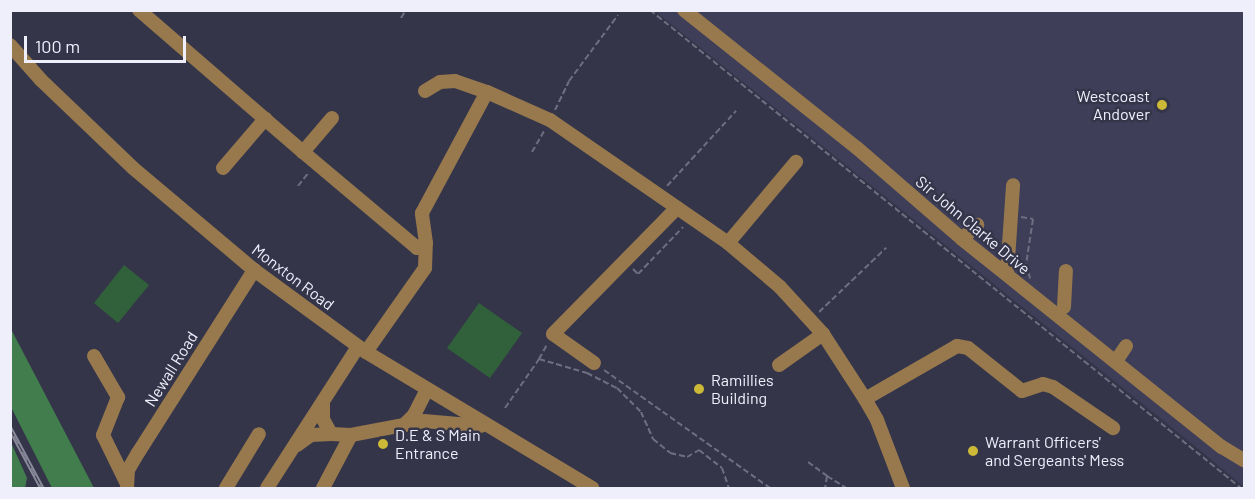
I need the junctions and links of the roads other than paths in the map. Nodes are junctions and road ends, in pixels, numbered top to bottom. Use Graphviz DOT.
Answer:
graph roads {
  1 [pos="139,10"];
  2 [pos="684,10"];
  3 [pos="10,45"];
  4 [pos="424,91"];
  5 [pos="487,92"];
  6 [pos="332,118"];
  7 [pos="265,119"];
  8 [pos="303,152"];
  9 [pos="796,162"];
  10 [pos="223,168"];
  11 [pos="1013,185"];
  12 [pos="677,208"];
  13 [pos="977,225"];
  14 [pos="963,239"];
  15 [pos="426,243"];
  16 [pos="728,243"];
  17 [pos="254,270"];
  18 [pos="1066,271"];
  19 [pos="1007,274"];
  20 [pos="1064,307"];
  21 [pos="823,334"];
  22 [pos="1126,346"];
  23 [pos="362,349"];
  24 [pos="94,356"];
  25 [pos="1116,361"];
  26 [pos="594,363"];
  27 [pos="779,366"];
  28 [pos="427,389"];
  29 [pos="865,399"];
  30 [pos="323,402"];
  31 [pos="404,425"];
  32 [pos="1113,428"];
  33 [pos="494,431"];
  34 [pos="259,434"];
  35 [pos="331,434"];
  36 [pos="351,435"];
  37 [pos="295,446"];
  38 [pos="1245,460"];
  39 [pos="127,485"];
  40 [pos="226,489"];
  41 [pos="267,489"];
  42 [pos="323,489"];
  43 [pos="592,489"];
  44 [pos="903,489"];
  1 -- 7 [label="street"];
  2 -- 14 [label="street, Sir John Clarke Drive"];
  3 -- 17 [label="street, Monxton Road"];
  4 -- 5 [label="street"];
  5 -- 12 [label="street"];
  5 -- 15 [label="street"];
  6 -- 8 [label="street"];
  7 -- 8 [label="street"];
  7 -- 10 [label="street"];
  8 -- 15 [label="street"];
  9 -- 16 [label="street"];
  11 -- 19 [label="street"];
  12 -- 16 [label="street"];
  12 -- 26 [label="street"];
  13 -- 14 [label="street"];
  14 -- 19 [label="street, Sir John Clarke Drive"];
  15 -- 23 [label="street"];
  16 -- 21 [label="street"];
  17 -- 23 [label="street, Monxton Road"];
  17 -- 39 [label="street, Newall Road"];
  18 -- 20 [label="street"];
  19 -- 25 [label="street, Sir John Clarke Drive"];
  21 -- 27 [label="street"];
  21 -- 29 [label="street"];
  22 -- 25 [label="street"];
  23 -- 28 [label="street, Monxton Road"];
  23 -- 30 [label="street"];
  24 -- 39 [label="street"];
  25 -- 38 [label="street, Sir John Clarke Drive"];
  28 -- 31 [label="street"];
  28 -- 33 [label="street, Monxton Road"];
  29 -- 32 [label="street"];
  29 -- 44 [label="street"];
  30 -- 35 [label="street"];
  30 -- 37 [label="street"];
  31 -- 33 [label="street"];
  31 -- 36 [label="street"];
  33 -- 43 [label="street, Monxton Road"];
  34 -- 40 [label="street"];
  35 -- 36 [label="street"];
  35 -- 37 [label="street"];
  36 -- 42 [label="street"];
  37 -- 41 [label="street"];
}
